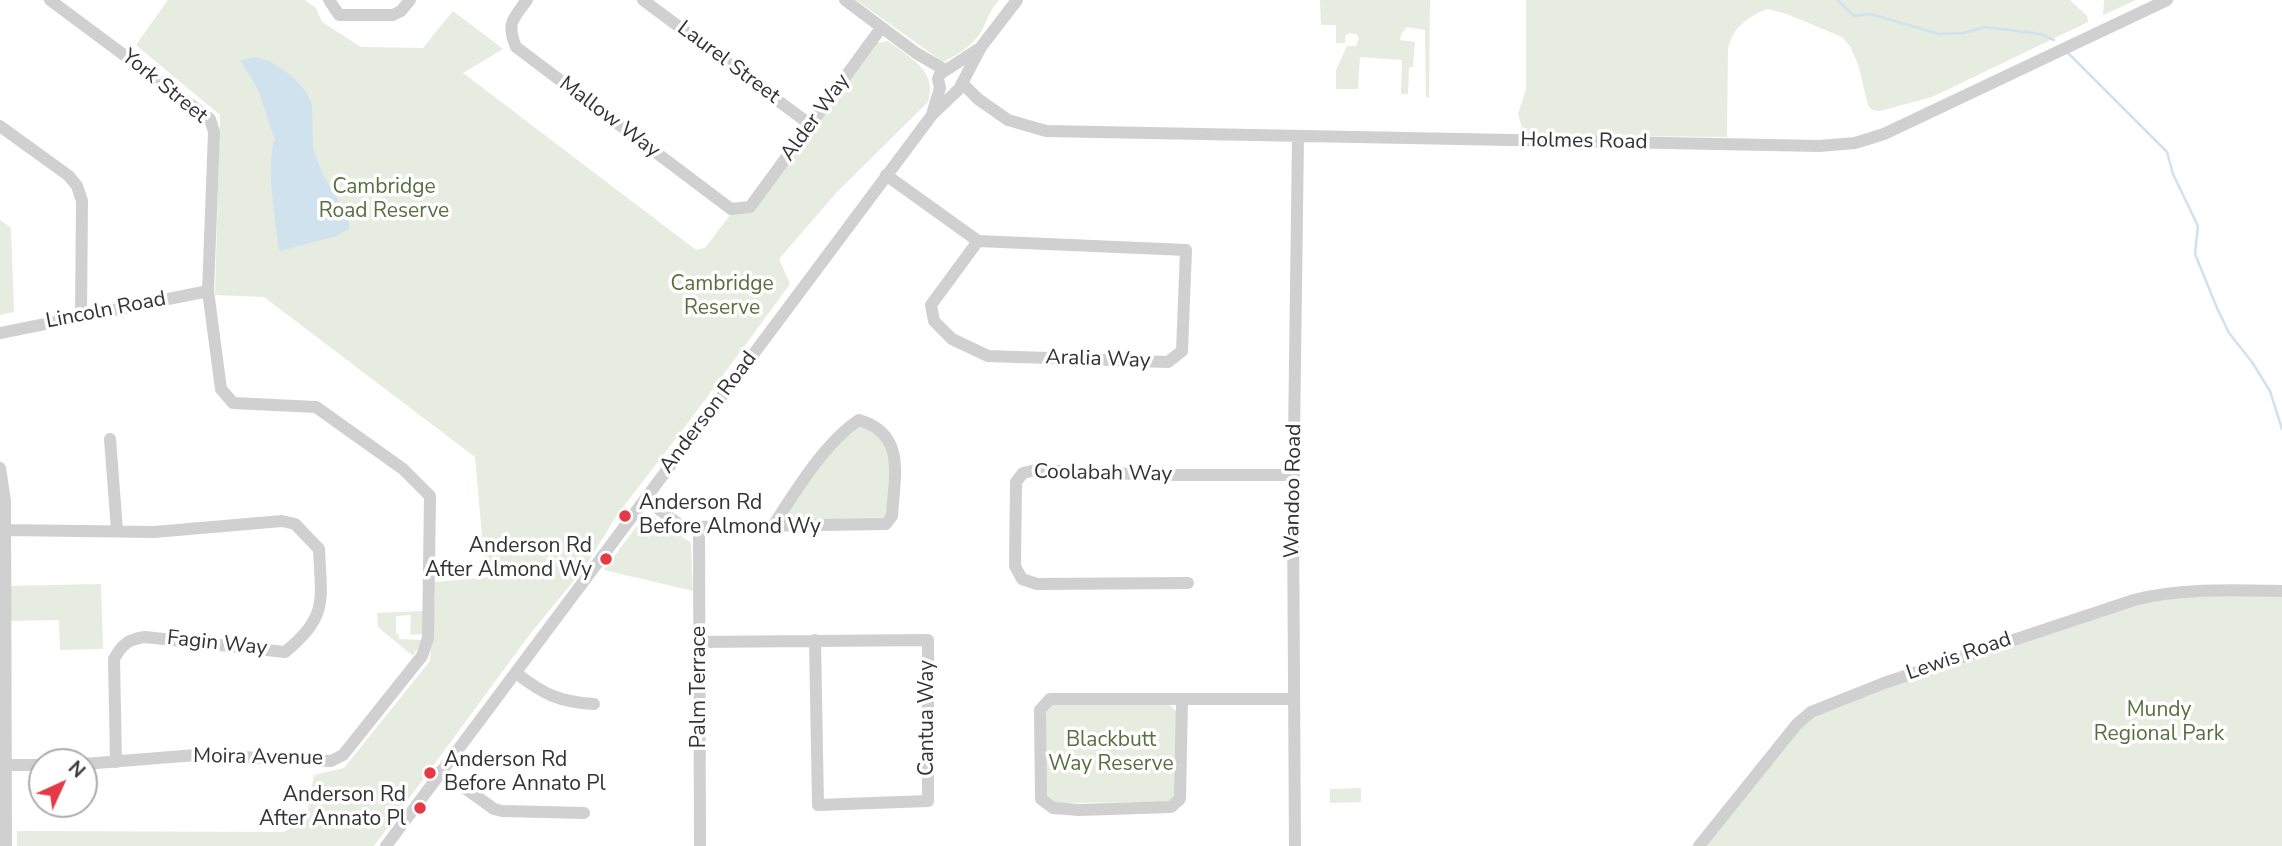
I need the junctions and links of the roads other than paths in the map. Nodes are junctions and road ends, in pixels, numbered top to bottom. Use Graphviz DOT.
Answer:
graph roads {
  1 [pos="50,0"];
  2 [pos="329,0"];
  3 [pos="410,0"];
  4 [pos="527,0"];
  5 [pos="643,0"];
  6 [pos="845,0"];
  7 [pos="1017,0"];
  8 [pos="2167,0"];
  9 [pos="881,28"];
  10 [pos="981,47"];
  11 [pos="943,77"];
  12 [pos="958,87"];
  13 [pos="932,115"];
  14 [pos="0,126"];
  15 [pos="812,126"];
  16 [pos="1298,136"];
  17 [pos="886,175"];
  18 [pos="750,207"];
  19 [pos="978,241"];
  20 [pos="208,291"];
  21 [pos="81,315"];
  22 [pos="1,332"];
  23 [pos="110,439"];
  24 [pos="0,468"];
  25 [pos="1294,475"];
  26 [pos="645,499"];
  27 [pos="773,526"];
  28 [pos="699,528"];
  29 [pos="5,530"];
  30 [pos="117,530"];
  31 [pos="1188,583"];
  32 [pos="2282,592"];
  33 [pos="2,639"];
  34 [pos="815,640"];
  35 [pos="700,642"];
  36 [pos="516,673"];
  37 [pos="1182,699"];
  38 [pos="1294,699"];
  39 [pos="594,704"];
  40 [pos="116,762"];
  41 [pos="98,763"];
  42 [pos="6,765"];
  43 [pos="28,765"];
  44 [pos="442,771"];
  45 [pos="584,813"];
  46 [pos="6,846"];
  47 [pos="386,846"];
  48 [pos="700,846"];
  49 [pos="1295,846"];
  50 [pos="1699,846"];
  1 -- 20 [label="street, York Street"];
  2 -- 3 [label="street"];
  4 -- 18 [label="street, Mallow Way"];
  5 -- 15 [label="street, Laurel Street"];
  6 -- 9 [label="street"];
  7 -- 10 [label="street, Anderson Road"];
  8 -- 16 [label="street, Holmes Road"];
  9 -- 11 [label="street"];
  9 -- 15 [label="street, Alder Way"];
  10 -- 11 [label="street, Anderson Road"];
  10 -- 12 [label="street, Anderson Road"];
  11 -- 12 [label="street"];
  11 -- 12 [label="street"];
  11 -- 13 [label="street, Anderson Road"];
  12 -- 13 [label="street, Anderson Road"];
  12 -- 16 [label="street, Holmes Road"];
  13 -- 17 [label="street, Anderson Road"];
  14 -- 21 [label="street"];
  15 -- 18 [label="street, Alder Way"];
  16 -- 25 [label="street, Wandoo Road"];
  17 -- 19 [label="street"];
  17 -- 26 [label="street, Anderson Road"];
  19 -- 19 [label="street, Aralia Way"];
  20 -- 21 [label="street, Lincoln Road"];
  20 -- 40 [label="street, Moira Avenue"];
  21 -- 22 [label="street, Lincoln Road"];
  23 -- 30 [label="street"];
  24 -- 29 [label="street"];
  25 -- 31 [label="street, Coolabah Way"];
  25 -- 38 [label="street, Wandoo Road"];
  26 -- 28 [label="street"];
  26 -- 36 [label="street, Anderson Road"];
  27 -- 27 [label="street"];
  27 -- 28 [label="street"];
  28 -- 35 [label="street, Palm Terrace"];
  29 -- 30 [label="street, Fagin Way"];
  29 -- 33 [label="street"];
  30 -- 40 [label="street, Fagin Way"];
  32 -- 50 [label="street, Lewis Road"];
  33 -- 42 [label="street"];
  34 -- 34 [label="street, Cantua Way"];
  34 -- 35 [label="street, Cantua Way"];
  35 -- 48 [label="street, Palm Terrace"];
  36 -- 39 [label="street"];
  36 -- 44 [label="street, Anderson Road"];
  37 -- 37 [label="street"];
  37 -- 38 [label="street"];
  38 -- 49 [label="street, Wandoo Road"];
  40 -- 41 [label="street, Moira Avenue"];
  42 -- 43 [label="street"];
  42 -- 46 [label="street"];
  44 -- 45 [label="street"];
  44 -- 47 [label="street, Anderson Road"];
}
